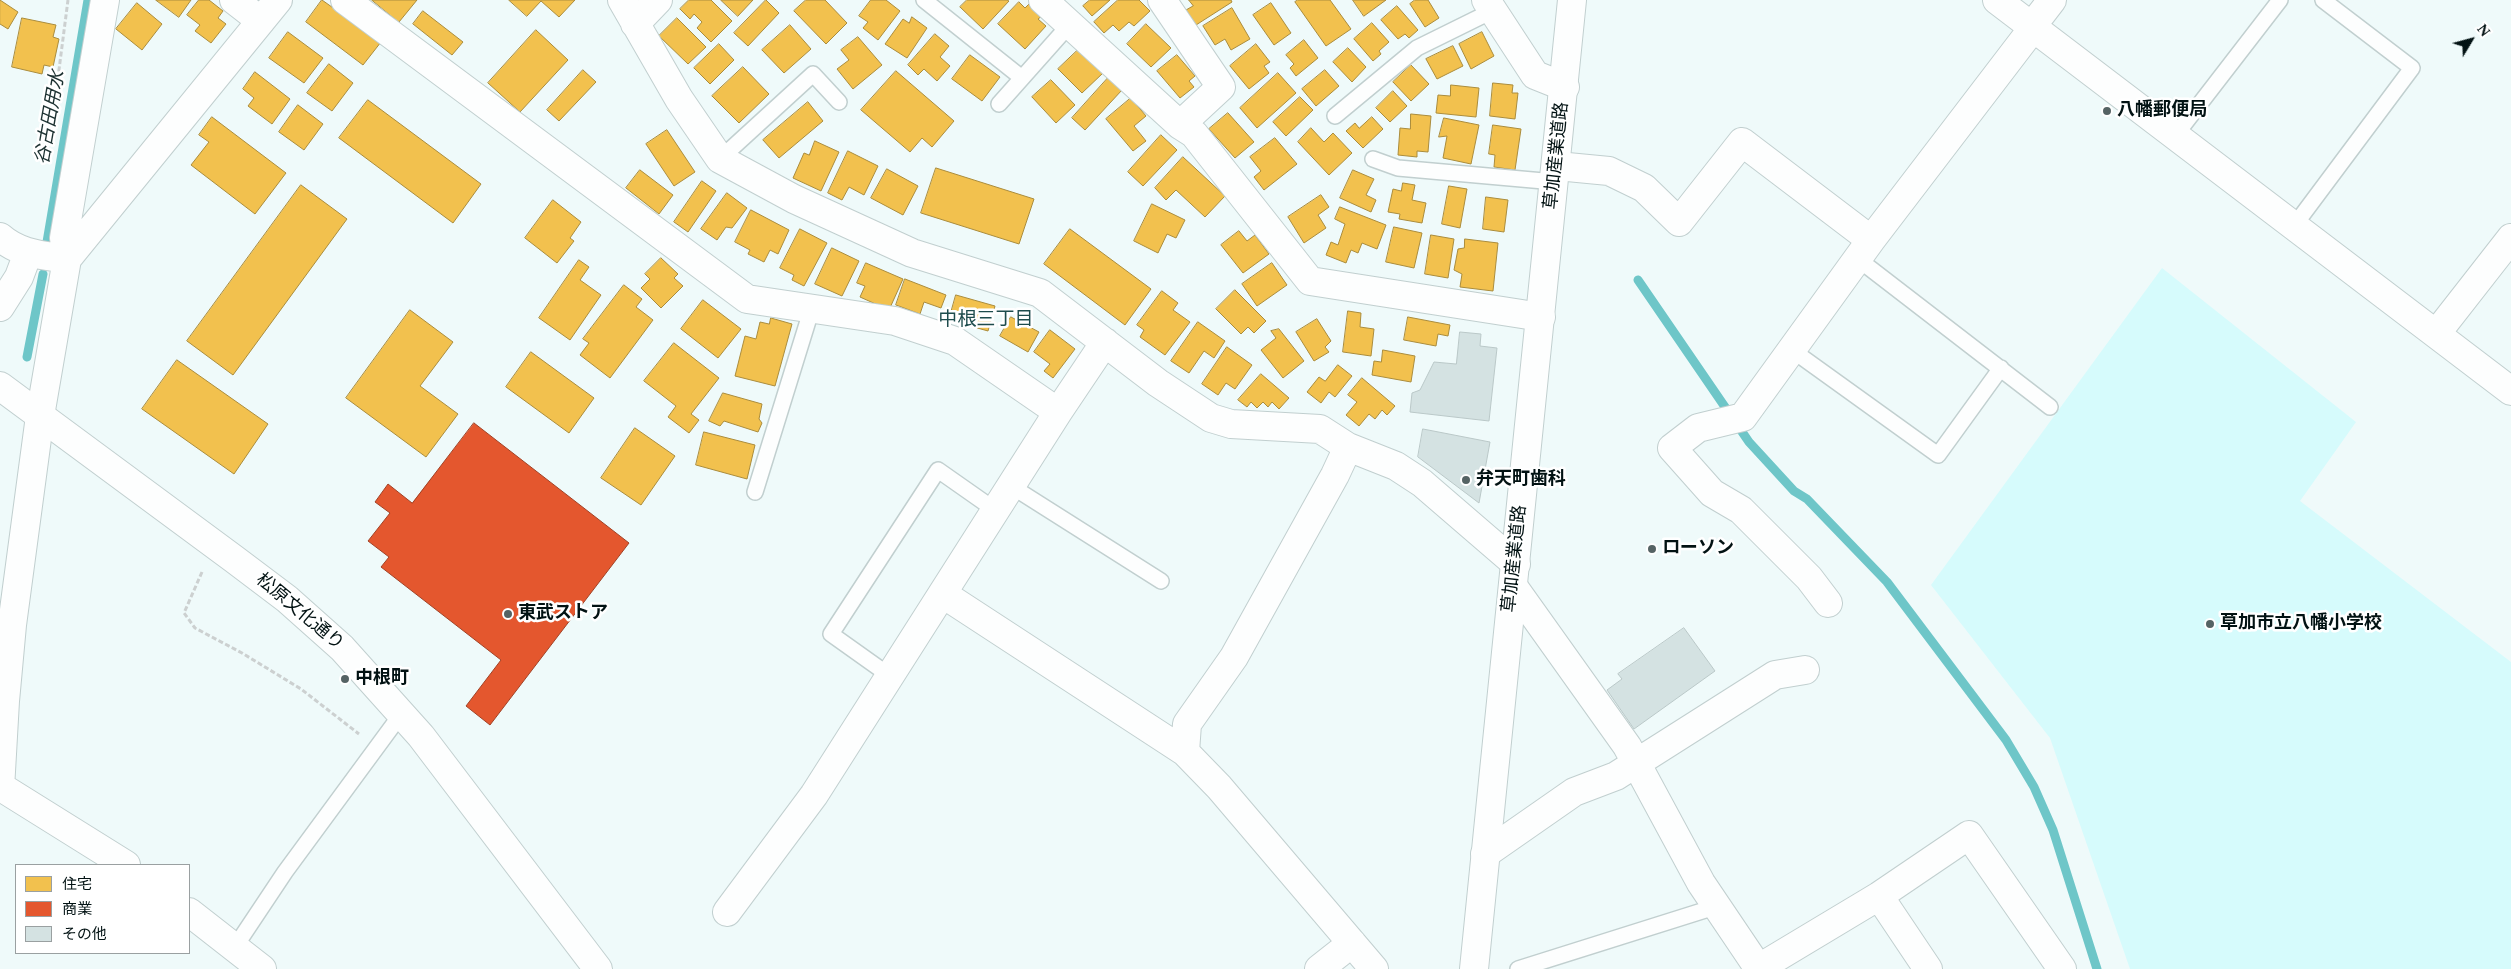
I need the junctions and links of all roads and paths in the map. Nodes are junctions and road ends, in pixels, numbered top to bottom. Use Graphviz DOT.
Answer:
graph roads {
  1 [pos="105,0"];
  2 [pos="234,0"];
  3 [pos="345,0"];
  4 [pos="622,0"];
  5 [pos="658,0"];
  6 [pos="924,0"];
  7 [pos="1043,0"];
  8 [pos="1162,0"];
  9 [pos="1572,0"];
  10 [pos="1997,0"];
  11 [pos="2052,0"];
  12 [pos="2280,0"];
  13 [pos="2324,0"];
  14 [pos="1489,5"];
  15 [pos="270,10"];
  16 [pos="1071,23"];
  17 [pos="635,24"];
  18 [pos="2033,27"];
  19 [pos="1022,78"];
  20 [pos="1565,88"];
  21 [pos="839,102"];
  22 [pos="999,104"];
  23 [pos="1335,116"];
  24 [pos="1180,125"];
  25 [pos="2175,136"];
  26 [pos="720,159"];
  27 [pos="1373,159"];
  28 [pos="1556,174"];
  29 [pos="2294,226"];
  30 [pos="0,237"];
  31 [pos="2511,238"];
  32 [pos="1865,250"];
  33 [pos="28,253"];
  34 [pos="66,259"];
  35 [pos="0,307"];
  36 [pos="812,308"];
  37 [pos="1541,317"];
  38 [pos="2436,334"];
  39 [pos="1105,342"];
  40 [pos="1792,350"];
  41 [pos="2001,368"];
  42 [pos="0,386"];
  43 [pos="2511,391"];
  44 [pos="2050,407"];
  45 [pos="1058,412"];
  46 [pos="40,416"];
  47 [pos="1348,447"];
  48 [pos="1011,486"];
  49 [pos="756,492"];
  50 [pos="995,510"];
  51 [pos="202,570"];
  52 [pos="1514,575"];
  53 [pos="1161,581"];
  54 [pos="943,594"];
  55 [pos="1828,603"];
  56 [pos="1805,670"];
  57 [pos="890,676"];
  58 [pos="2,699"];
  59 [pos="402,713"];
  60 [pos="376,749"];
  61 [pos="1184,752"];
  62 [pos="1636,763"];
  63 [pos="0,788"];
  64 [pos="1485,854"];
  65 [pos="124,864"];
  66 [pos="1879,896"];
  67 [pos="1718,906"];
  68 [pos="727,912"];
  69 [pos="190,913"];
  70 [pos="1352,943"];
  71 [pos="235,947"];
  72 [pos="262,969"];
  73 [pos="598,969"];
  74 [pos="1319,969"];
  75 [pos="1374,969"];
  76 [pos="1474,969"];
  77 [pos="1518,969"];
  78 [pos="1759,969"];
  79 [pos="1928,969"];
  80 [pos="2062,969"];
  1 -- 34 [label="street"];
  2 -- 15 [label="street"];
  3 -- 36 [label="street"];
  4 -- 17 [label="street"];
  5 -- 17 [label="street"];
  6 -- 19 [label="lane"];
  7 -- 16 [label="street"];
  8 -- 24 [label="street"];
  9 -- 20 [label="street, 草加産業道路"];
  10 -- 18 [label="street"];
  11 -- 18 [label="street"];
  12 -- 25 [label="lane"];
  13 -- 29 [label="lane"];
  14 -- 20 [label="street"];
  14 -- 23 [label="lane"];
  15 -- 34 [label="street"];
  16 -- 19 [label="lane"];
  16 -- 24 [label="street"];
  17 -- 26 [label="street"];
  18 -- 25 [label="street"];
  18 -- 32 [label="street"];
  19 -- 22 [label="lane"];
  20 -- 28 [label="street, 草加産業道路"];
  21 -- 26 [label="lane"];
  24 -- 37 [label="street"];
  25 -- 29 [label="street"];
  26 -- 39 [label="street"];
  27 -- 28 [label="lane"];
  28 -- 32 [label="street"];
  28 -- 37 [label="street, 草加産業道路"];
  29 -- 38 [label="street"];
  30 -- 33 [label="street"];
  31 -- 38 [label="street"];
  32 -- 40 [label="street"];
  32 -- 41 [label="lane"];
  33 -- 34 [label="street"];
  33 -- 35 [label="street"];
  34 -- 46 [label="street"];
  36 -- 45 [label="street"];
  36 -- 49 [label="lane"];
  37 -- 52 [label="street, 草加産業道路"];
  38 -- 43 [label="street"];
  39 -- 45 [label="street"];
  39 -- 47 [label="street"];
  40 -- 41 [label="lane"];
  40 -- 55 [label="street"];
  41 -- 44 [label="lane"];
  42 -- 46 [label="street, 松原文化通り"];
  45 -- 48 [label="street"];
  46 -- 58 [label="street"];
  46 -- 59 [label="street, 松原文化通り"];
  47 -- 52 [label="street"];
  47 -- 61 [label="street"];
  48 -- 50 [label="street"];
  48 -- 53 [label="lane"];
  50 -- 54 [label="street"];
  50 -- 57 [label="lane"];
  51 -- 60 [label="path"];
  52 -- 62 [label="street"];
  52 -- 64 [label="street, 草加産業道路"];
  54 -- 57 [label="street"];
  54 -- 61 [label="street"];
  56 -- 62 [label="street"];
  57 -- 68 [label="street"];
  58 -- 63 [label="street"];
  59 -- 60 [label="lane"];
  59 -- 73 [label="street, 松原文化通り"];
  60 -- 71 [label="lane"];
  61 -- 70 [label="street"];
  62 -- 64 [label="street"];
  62 -- 67 [label="street"];
  63 -- 65 [label="street"];
  64 -- 76 [label="street, 草加産業道路"];
  66 -- 78 [label="street"];
  66 -- 79 [label="street"];
  66 -- 80 [label="street"];
  67 -- 77 [label="lane"];
  67 -- 78 [label="street"];
  69 -- 71 [label="street"];
  70 -- 74 [label="street"];
  70 -- 75 [label="street"];
  71 -- 72 [label="street"];
}
